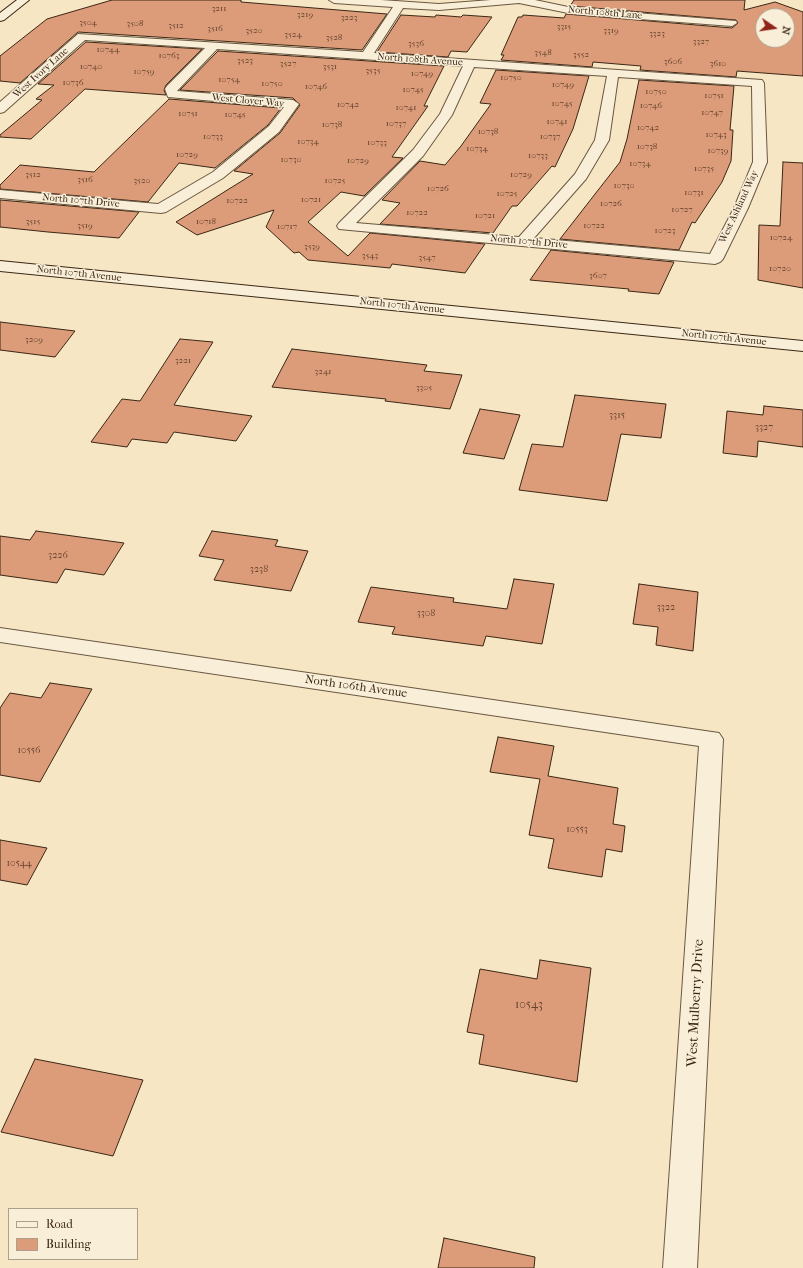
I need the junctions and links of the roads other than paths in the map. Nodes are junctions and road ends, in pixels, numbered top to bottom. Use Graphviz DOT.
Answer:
graph roads {
  1 [pos="24,0"];
  2 [pos="334,0"];
  3 [pos="520,0"];
  4 [pos="400,5"];
  5 [pos="0,18"];
  6 [pos="732,23"];
  7 [pos="82,36"];
  8 [pos="214,45"];
  9 [pos="366,56"];
  10 [pos="470,63"];
  11 [pos="613,73"];
  12 [pos="758,83"];
  13 [pos="0,109"];
  14 [pos="0,194"];
  15 [pos="162,209"];
  16 [pos="523,242"];
  17 [pos="715,259"];
  18 [pos="0,266"];
  19 [pos="803,346"];
  20 [pos="0,635"];
  21 [pos="711,739"];
  22 [pos="680,1268"];
  1 -- 5 [label="street"];
  2 -- 4 [label="street, North 108th Lane"];
  3 -- 4 [label="street, North 108th Lane"];
  3 -- 6 [label="street, North 108th Lane"];
  4 -- 9 [label="street"];
  7 -- 8 [label="street, North 108th Avenue"];
  7 -- 13 [label="street, West Ivory Lane"];
  8 -- 9 [label="street, North 108th Avenue"];
  8 -- 15 [label="street, West Clover Way"];
  9 -- 10 [label="street, North 108th Avenue"];
  10 -- 11 [label="street, North 108th Avenue"];
  10 -- 16 [label="street, North 107th Drive"];
  11 -- 12 [label="street, North 108th Avenue"];
  11 -- 16 [label="street"];
  12 -- 17 [label="street, West Ashland Way"];
  14 -- 15 [label="street, North 107th Drive"];
  16 -- 17 [label="street, North 107th Drive"];
  18 -- 19 [label="street, North 107th Avenue"];
  20 -- 21 [label="street, North 106th Avenue"];
  21 -- 22 [label="street, West Mulberry Drive"];
}
